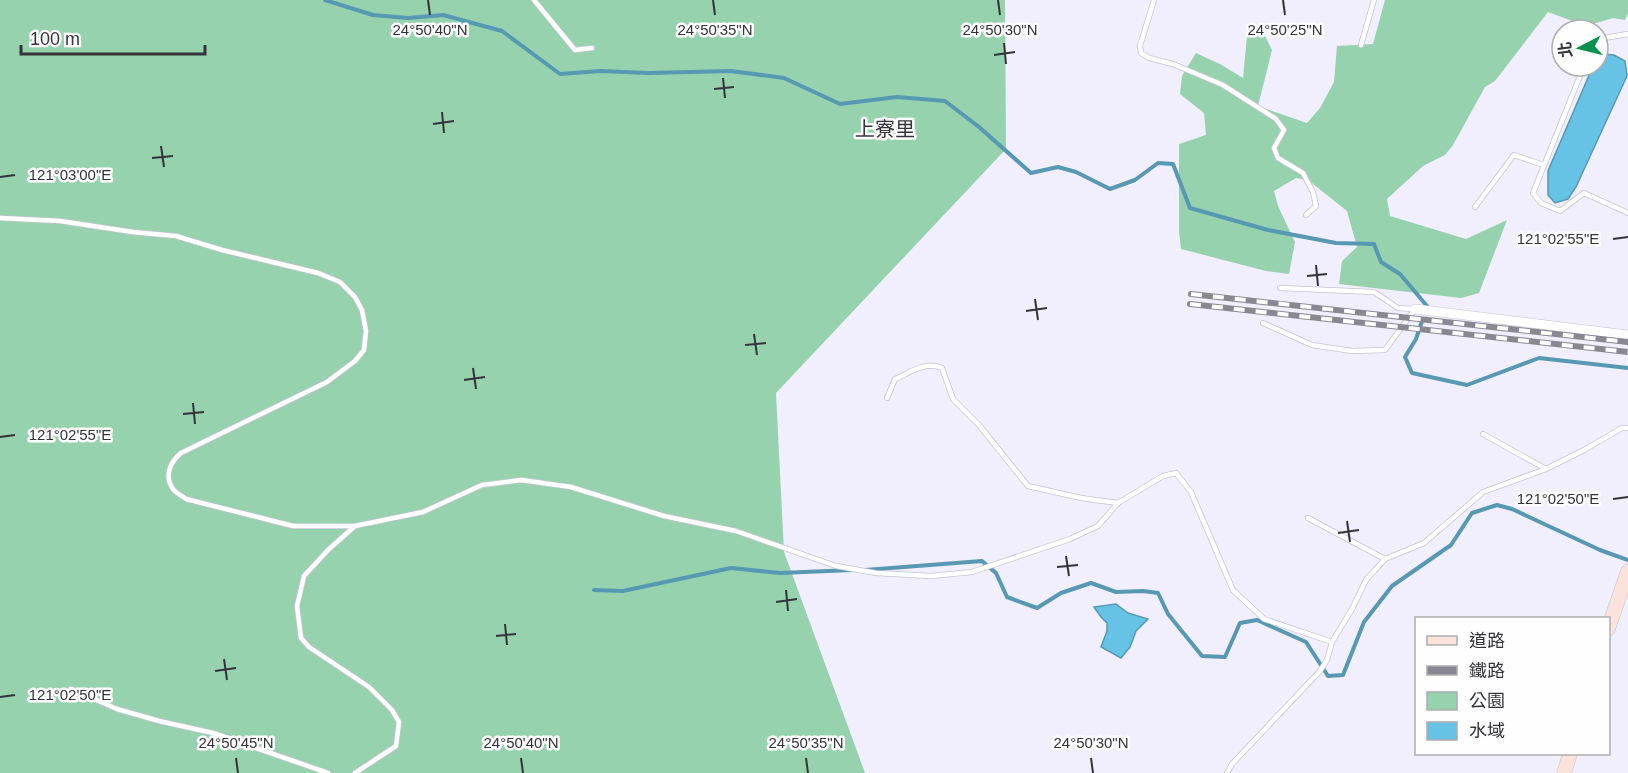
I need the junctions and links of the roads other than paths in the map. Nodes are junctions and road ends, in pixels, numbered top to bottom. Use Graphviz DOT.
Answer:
graph roads {
  1 [pos="534,0"];
  2 [pos="1154,0"];
  3 [pos="1374,0"];
  4 [pos="1628,34"];
  5 [pos="1610,37"];
  6 [pos="1361,45"];
  7 [pos="592,48"];
  8 [pos="1579,78"];
  9 [pos="1544,165"];
  10 [pos="1475,207"];
  11 [pos="1628,213"];
  12 [pos="1306,215"];
  13 [pos="0,218"];
  14 [pos="1280,288"];
  15 [pos="1415,309"];
  16 [pos="1263,323"];
  17 [pos="1628,334"];
  18 [pos="887,398"];
  19 [pos="1628,428"];
  20 [pos="1483,434"];
  21 [pos="1546,469"];
  22 [pos="1118,503"];
  23 [pos="1308,518"];
  24 [pos="355,526"];
  25 [pos="1385,559"];
  26 [pos="1628,571"];
  27 [pos="1610,623"];
  28 [pos="1332,642"];
  29 [pos="71,689"];
  30 [pos="1569,755"];
  31 [pos="328,773"];
  32 [pos="355,773"];
  33 [pos="1227,773"];
  34 [pos="1564,773"];
  1 -- 7 [label="lane"];
  2 -- 12 [label="lane"];
  3 -- 6 [label="lane"];
  4 -- 5 [label="lane"];
  8 -- 9 [label="lane"];
  9 -- 10 [label="lane"];
  9 -- 11 [label="lane"];
  13 -- 24 [label="lane"];
  14 -- 15 [label="lane"];
  15 -- 16 [label="lane"];
  15 -- 17 [label="street"];
  18 -- 22 [label="lane"];
  19 -- 21 [label="lane"];
  20 -- 21 [label="lane"];
  21 -- 25 [label="lane"];
  22 -- 24 [label="lane"];
  22 -- 28 [label="lane"];
  23 -- 25 [label="lane"];
  24 -- 32 [label="lane"];
  25 -- 28 [label="lane"];
  26 -- 27 [label="street"];
  28 -- 33 [label="lane"];
  29 -- 31 [label="lane"];
  30 -- 34 [label="street"];
}
